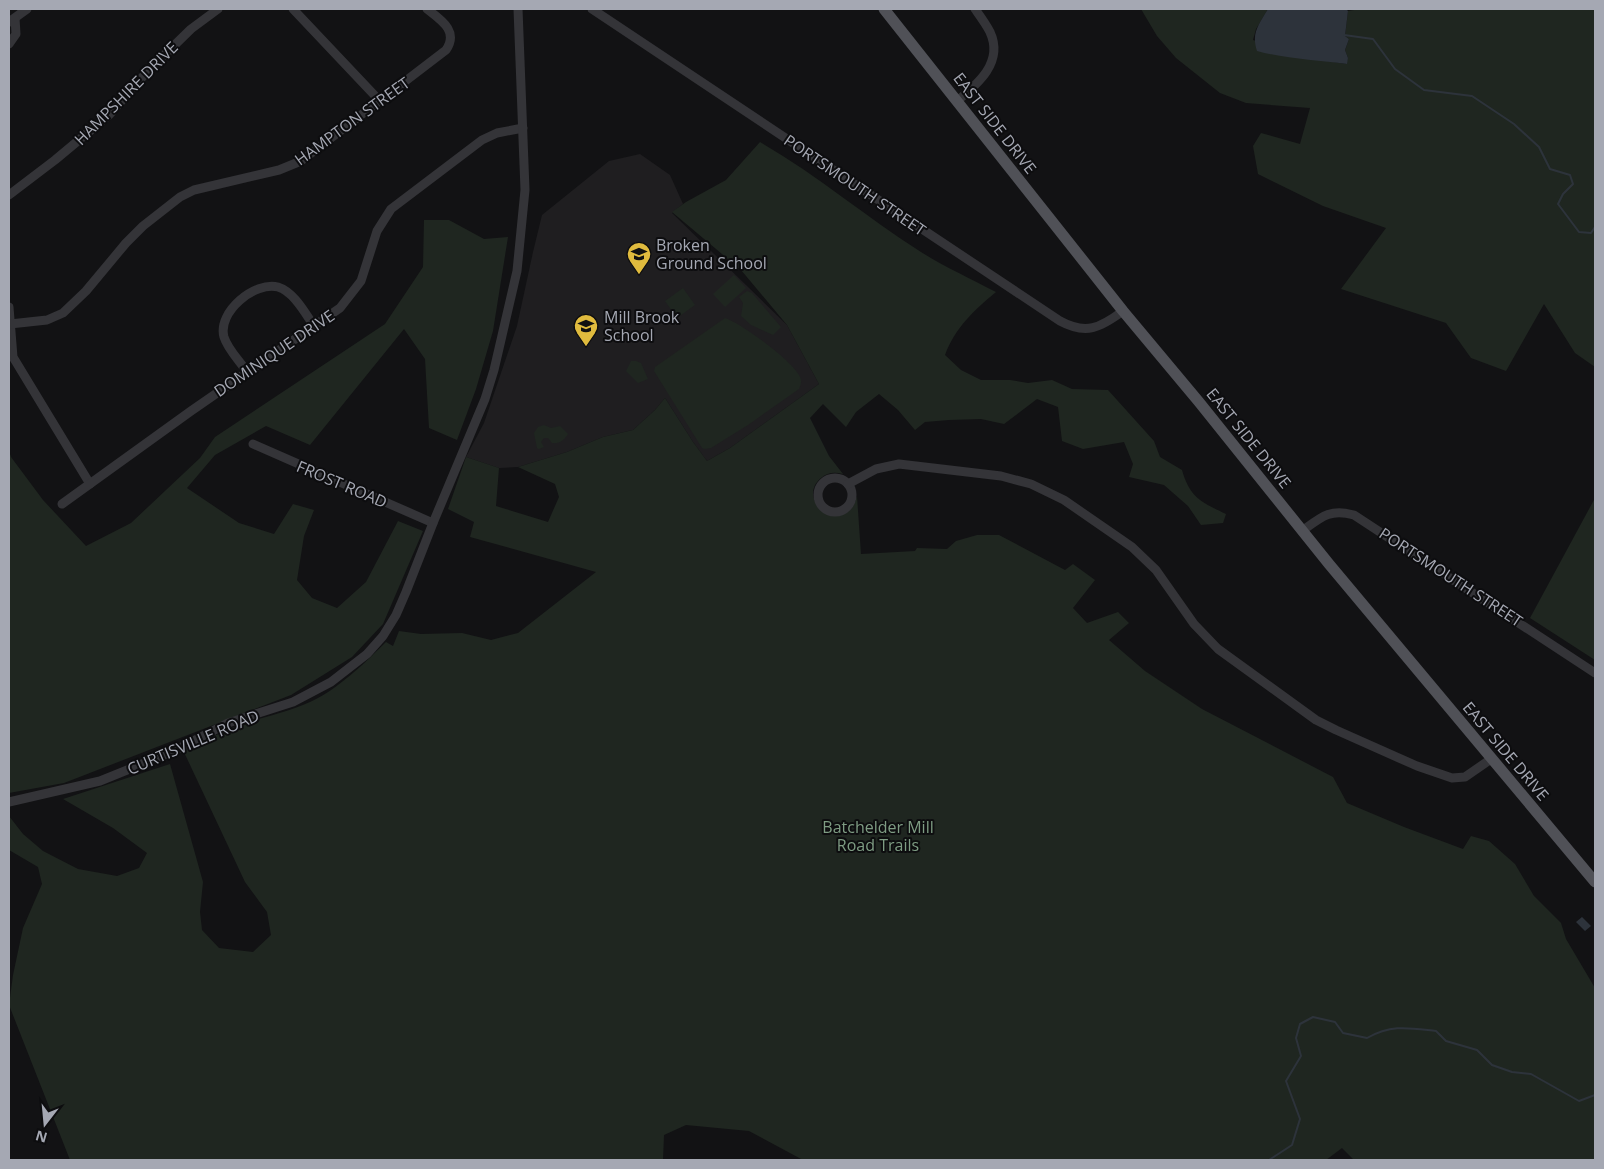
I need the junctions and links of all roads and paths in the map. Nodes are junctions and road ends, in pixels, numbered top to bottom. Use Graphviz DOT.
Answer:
graph roads {
  1 [pos="27,9"];
  2 [pos="218,9"];
  3 [pos="292,9"];
  4 [pos="427,9"];
  5 [pos="518,9"];
  6 [pos="592,9"];
  7 [pos="884,9"];
  8 [pos="975,9"];
  9 [pos="12,20"];
  10 [pos="9,44"];
  11 [pos="379,100"];
  12 [pos="957,101"];
  13 [pos="523,128"];
  14 [pos="9,195"];
  15 [pos="9,307"];
  16 [pos="1123,311"];
  17 [pos="10,324"];
  18 [pos="314,326"];
  19 [pos="247,372"];
  20 [pos="253,444"];
  21 [pos="90,484"];
  22 [pos="848,484"];
  23 [pos="62,504"];
  24 [pos="433,523"];
  25 [pos="1302,531"];
  26 [pos="1595,673"];
  27 [pos="1491,759"];
  28 [pos="9,802"];
  29 [pos="1595,882"];
  1 -- 9 [label="street"];
  2 -- 14 [label="street, HAMPSHIRE DRIVE"];
  3 -- 11 [label="street"];
  4 -- 11 [label="street, HAMPTON STREET"];
  5 -- 13 [label="street, CURTISVILLE ROAD"];
  6 -- 16 [label="street, PORTSMOUTH STREET"];
  7 -- 12 [label="main road, EAST SIDE DRIVE"];
  8 -- 12 [label="street"];
  9 -- 10 [label="street"];
  11 -- 17 [label="street, HAMPTON STREET"];
  12 -- 16 [label="main road, EAST SIDE DRIVE"];
  13 -- 18 [label="street, DOMINIQUE DRIVE"];
  13 -- 24 [label="street, CURTISVILLE ROAD"];
  15 -- 17 [label="street"];
  16 -- 25 [label="main road, EAST SIDE DRIVE"];
  17 -- 21 [label="street"];
  18 -- 19 [label="street, DOMINIQUE DRIVE"];
  18 -- 19 [label="street"];
  19 -- 21 [label="street, DOMINIQUE DRIVE"];
  20 -- 24 [label="street, FROST ROAD"];
  21 -- 23 [label="street, DOMINIQUE DRIVE"];
  22 -- 27 [label="street"];
  24 -- 28 [label="street, CURTISVILLE ROAD"];
  25 -- 26 [label="street, PORTSMOUTH STREET"];
  25 -- 27 [label="main road, EAST SIDE DRIVE"];
  27 -- 29 [label="main road, EAST SIDE DRIVE"];
}
